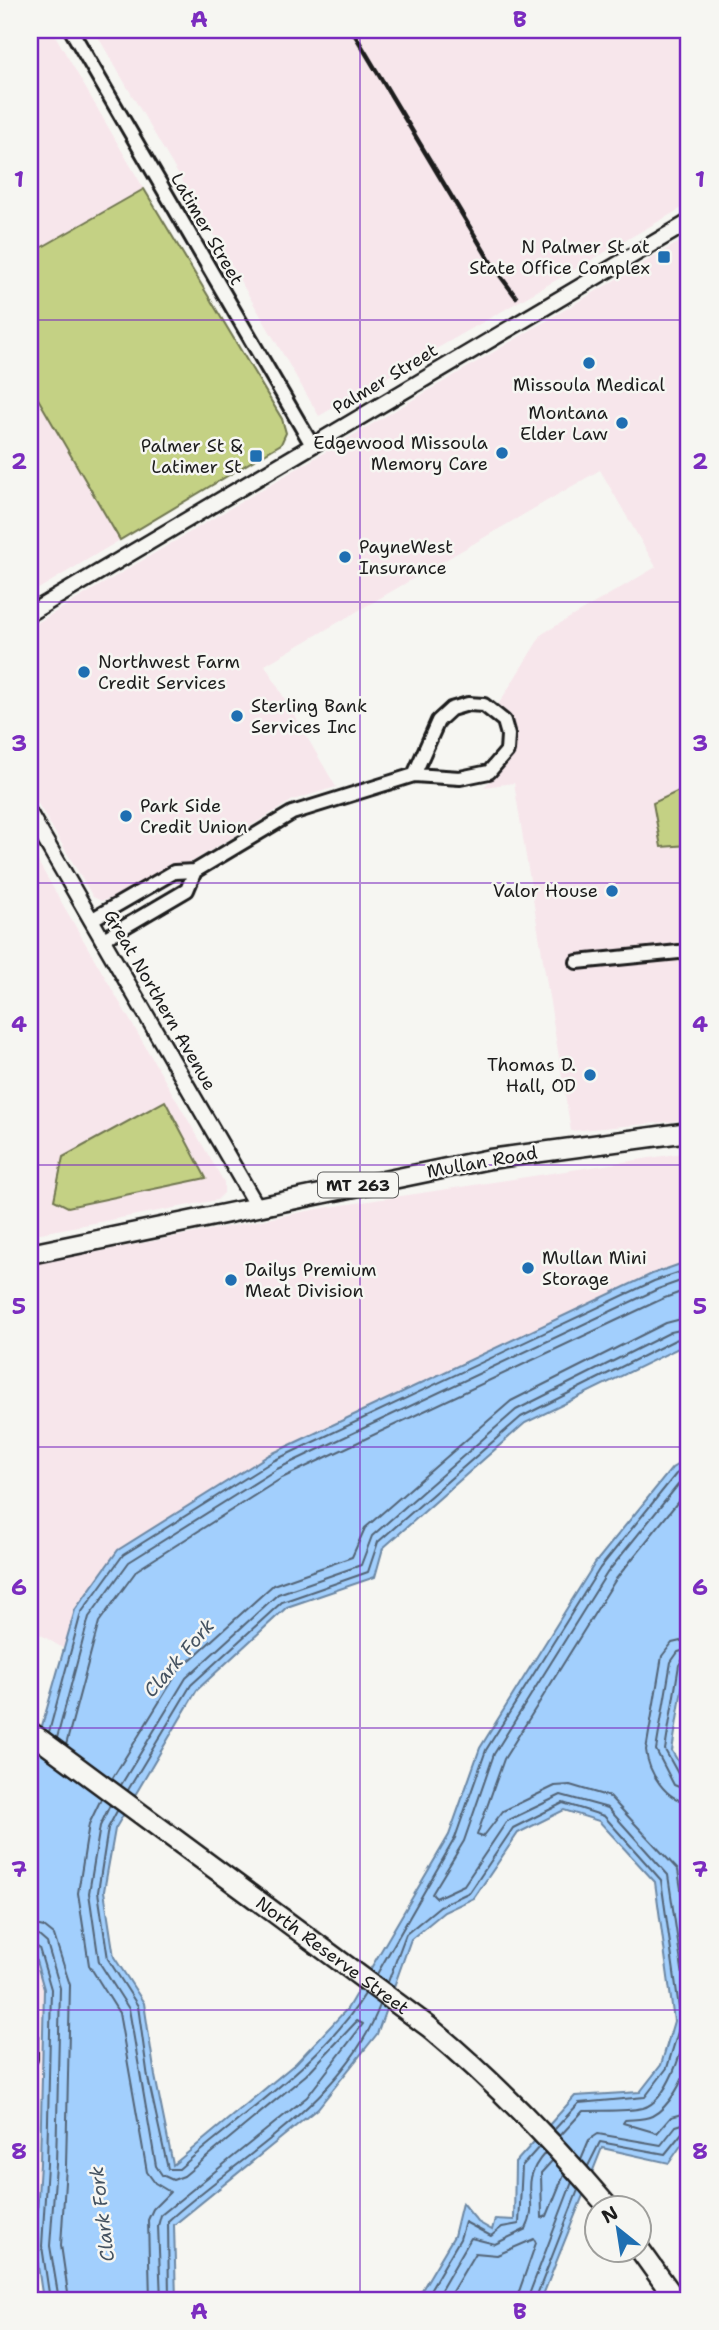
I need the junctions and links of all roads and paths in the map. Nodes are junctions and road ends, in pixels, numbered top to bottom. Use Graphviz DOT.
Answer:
graph roads {
  1 [pos="71,30"];
  2 [pos="689,222"];
  3 [pos="312,445"];
  4 [pos="30,614"];
  5 [pos="414,775"];
  6 [pos="30,814"];
  7 [pos="195,871"];
  8 [pos="91,920"];
  9 [pos="103,940"];
  10 [pos="689,951"];
  11 [pos="577,962"];
  12 [pos="689,1132"];
  13 [pos="257,1205"];
  14 [pos="30,1254"];
  15 [pos="30,1732"];
  16 [pos="30,2026"];
  17 [pos="30,2059"];
  18 [pos="598,2194"];
  19 [pos="651,2264"];
  20 [pos="676,2300"];
  1 -- 3 [label="street, Latimer Street"];
  2 -- 3 [label="street, Palmer Street"];
  3 -- 4 [label="street, Palmer Street"];
  5 -- 5 [label="street"];
  5 -- 7 [label="street"];
  6 -- 8 [label="street, Great Northern Avenue"];
  7 -- 8 [label="street"];
  7 -- 9 [label="street"];
  8 -- 9 [label="street, Great Northern Avenue"];
  9 -- 13 [label="street, Great Northern Avenue"];
  10 -- 11 [label="street"];
  12 -- 13 [label="main road, Mullan Road / MT 263"];
  13 -- 14 [label="main road, Mullan Road / MT 263"];
  15 -- 18 [label="highway, North Reserve Street"];
  16 -- 17 [label="street"];
  19 -- 20 [label="highway"];
}
